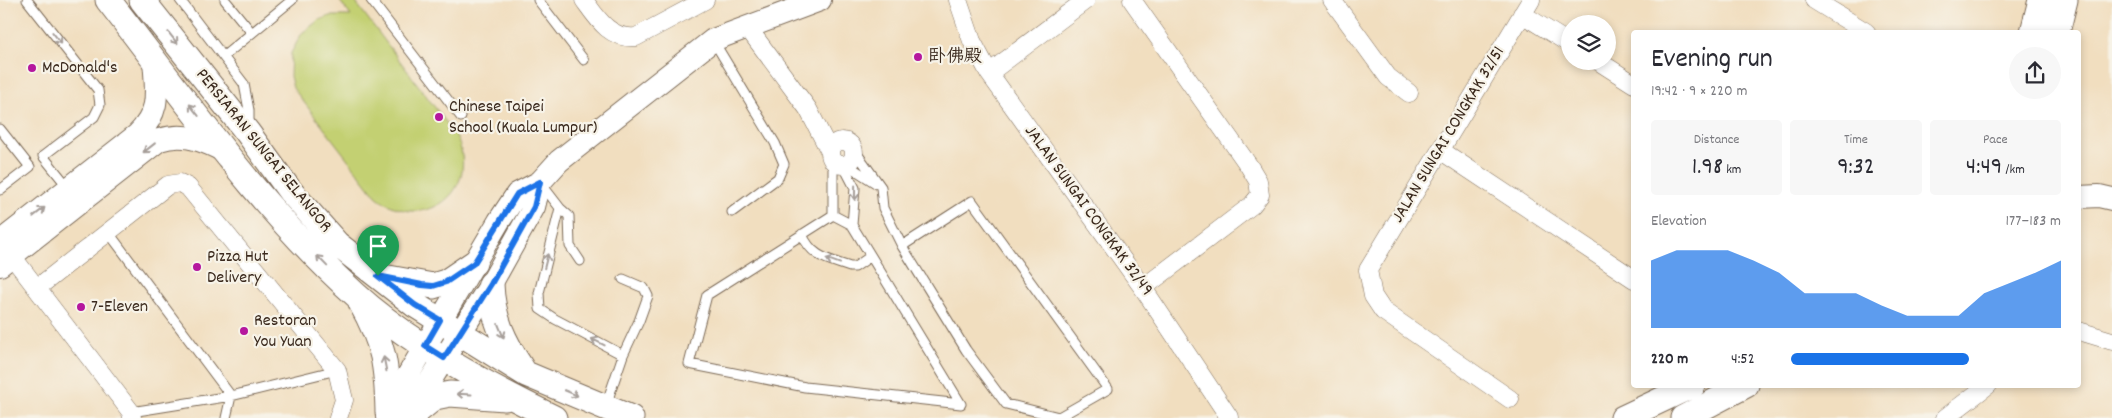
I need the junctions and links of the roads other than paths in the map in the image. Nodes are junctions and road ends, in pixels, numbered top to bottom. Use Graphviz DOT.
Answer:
graph roads {
  1 [pos="27,0"];
  2 [pos="108,0"];
  3 [pos="142,0"];
  4 [pos="180,0"];
  5 [pos="225,0"];
  6 [pos="292,0"];
  7 [pos="370,0"];
  8 [pos="538,0"];
  9 [pos="584,0"];
  10 [pos="705,0"];
  11 [pos="820,0"];
  12 [pos="958,0"];
  13 [pos="1086,0"];
  14 [pos="1132,0"];
  15 [pos="1332,0"];
  16 [pos="1814,0"];
  17 [pos="2041,0"];
  18 [pos="2065,0"];
  19 [pos="1527,7"];
  20 [pos="748,28"];
  21 [pos="1863,30"];
  22 [pos="2034,30"];
  23 [pos="2058,30"];
  24 [pos="252,33"];
  25 [pos="1561,36"];
  26 [pos="713,40"];
  27 [pos="224,56"];
  28 [pos="154,59"];
  29 [pos="584,60"];
  30 [pos="1612,70"];
  31 [pos="989,73"];
  32 [pos="1631,82"];
  33 [pos="1409,94"];
  34 [pos="461,117"];
  35 [pos="0,129"];
  36 [pos="248,133"];
  37 [pos="1440,150"];
  38 [pos="227,152"];
  39 [pos="842,155"];
  40 [pos="540,182"];
  41 [pos="2081,182"];
  42 [pos="881,187"];
  43 [pos="70,188"];
  44 [pos="0,190"];
  45 [pos="2097,197"];
  46 [pos="560,208"];
  47 [pos="732,212"];
  48 [pos="833,215"];
  49 [pos="852,225"];
  50 [pos="109,233"];
  51 [pos="802,234"];
  52 [pos="902,246"];
  53 [pos="4,254"];
  54 [pos="871,256"];
  55 [pos="580,261"];
  56 [pos="474,263"];
  57 [pos="378,276"];
  58 [pos="1631,277"];
  59 [pos="623,279"];
  60 [pos="491,284"];
  61 [pos="37,288"];
  62 [pos="1144,288"];
  63 [pos="356,295"];
  64 [pos="450,327"];
  65 [pos="2081,332"];
  66 [pos="2112,341"];
  67 [pos="435,352"];
  68 [pos="623,354"];
  69 [pos="337,370"];
  70 [pos="526,374"];
  71 [pos="1686,388"];
  72 [pos="1740,388"];
  73 [pos="1984,388"];
  74 [pos="231,396"];
  75 [pos="512,398"];
  76 [pos="1510,399"];
  77 [pos="605,408"];
  78 [pos="131,415"];
  79 [pos="398,417"];
  80 [pos="1229,417"];
  81 [pos="226,418"];
  82 [pos="338,418"];
  83 [pos="554,418"];
  84 [pos="631,418"];
  85 [pos="1623,418"];
  86 [pos="1683,418"];
  87 [pos="1945,418"];
  1 -- 43 [label="lane, one-way"];
  2 -- 28 [label="main road, PERSIARAN SUNGAI SELANGOR"];
  3 -- 36 [label="main road, PERSIARAN SUNGAI SELANGOR, one-way"];
  4 -- 27 [label="lane"];
  5 -- 24 [label="lane"];
  6 -- 24 [label="lane"];
  7 -- 34 [label="lane"];
  8 -- 29 [label="lane"];
  9 -- 10 [label="street"];
  11 -- 20 [label="street"];
  12 -- 31 [label="street, JALAN SUNGAI CONGKAK 32/49"];
  13 -- 31 [label="street"];
  14 -- 62 [label="street"];
  15 -- 33 [label="street"];
  16 -- 21 [label="street"];
  17 -- 22 [label="main road"];
  18 -- 23 [label="main road"];
  19 -- 25 [label="street"];
  19 -- 37 [label="street, JALAN SUNGAI CONGKAK 32/51"];
  20 -- 26 [label="street"];
  20 -- 39 [label="street"];
  24 -- 27 [label="lane"];
  26 -- 40 [label="street"];
  26 -- 47 [label="lane"];
  27 -- 36 [label="lane"];
  38 -- 28 [label="main road, PERSIARAN SUNGAI SELANGOR, one-way"];
  28 -- 43 [label="street"];
  30 -- 32 [label="street"];
  31 -- 62 [label="street, JALAN SUNGAI CONGKAK 32/49"];
  35 -- 44 [label="lane"];
  36 -- 57 [label="main road, PERSIARAN SUNGAI SELANGOR"];
  37 -- 58 [label="street"];
  37 -- 76 [label="street, JALAN SUNGAI CONGKAK 32/51"];
  38 -- 53 [label="street, one-way"];
  63 -- 38 [label="main road, PERSIARAN SUNGAI SELANGOR, one-way"];
  39 -- 42 [label="lane"];
  39 -- 42 [label="lane"];
  39 -- 48 [label="lane"];
  39 -- 49 [label="lane, one-way"];
  40 -- 46 [label="lane"];
  40 -- 56 [label="street"];
  40 -- 60 [label="street"];
  41 -- 45 [label="street"];
  42 -- 52 [label="lane"];
  53 -- 43 [label="street, one-way"];
  46 -- 55 [label="lane"];
  68 -- 46 [label="lane, one-way"];
  48 -- 49 [label="lane"];
  48 -- 51 [label="lane"];
  49 -- 54 [label="lane"];
  50 -- 61 [label="street"];
  50 -- 69 [label="street"];
  50 -- 74 [label="lane"];
  54 -- 51 [label="lane, one-way"];
  51 -- 54 [label="lane"];
  52 -- 52 [label="lane"];
  53 -- 61 [label="street"];
  56 -- 57 [label="main road"];
  56 -- 64 [label="street"];
  57 -- 64 [label="main road, PERSIARAN SUNGAI SELANGOR"];
  59 -- 68 [label="lane"];
  60 -- 64 [label="street"];
  60 -- 70 [label="main road, one-way"];
  61 -- 78 [label="street"];
  62 -- 80 [label="street, JALAN SUNGAI CONGKAK 32/49"];
  63 -- 67 [label="main road, PERSIARAN SUNGAI SELANGOR"];
  79 -- 63 [label="main road, one-way"];
  64 -- 67 [label="street"];
  64 -- 70 [label="main road, PERSIARAN SUNGAI SELANGOR"];
  65 -- 66 [label="street"];
  67 -- 75 [label="main road, PERSIARAN SUNGAI SELANGOR"];
  67 -- 79 [label="street"];
  68 -- 77 [label="lane"];
  69 -- 74 [label="lane"];
  69 -- 82 [label="street"];
  70 -- 77 [label="main road, PERSIARAN SUNGAI SELANGOR, one-way"];
  71 -- 85 [label="main road"];
  72 -- 86 [label="main road"];
  73 -- 87 [label="street"];
  74 -- 78 [label="lane"];
  74 -- 81 [label="lane"];
  75 -- 79 [label="main road, one-way"];
  75 -- 83 [label="main road, PERSIARAN SUNGAI SELANGOR"];
  77 -- 84 [label="main road, PERSIARAN SUNGAI SELANGOR"];
}
